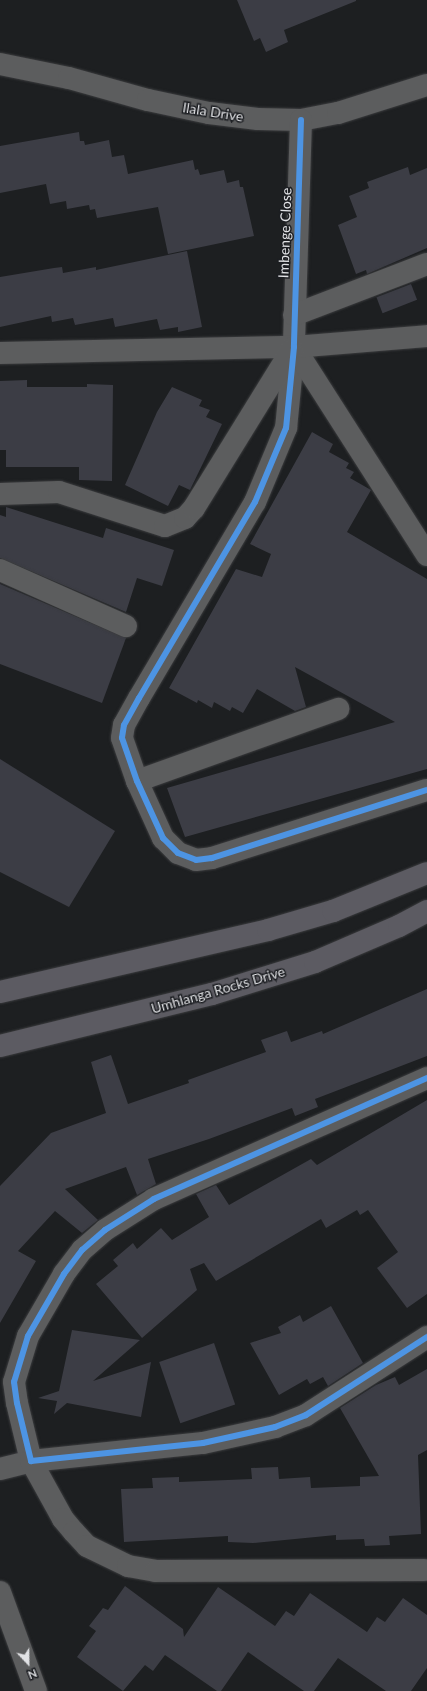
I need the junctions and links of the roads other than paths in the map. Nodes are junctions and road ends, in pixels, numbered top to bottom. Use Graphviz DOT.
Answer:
graph roads {
  1 [pos="0,64"];
  2 [pos="427,85"];
  3 [pos="301,120"];
  4 [pos="427,264"];
  5 [pos="294,315"];
  6 [pos="427,336"];
  7 [pos="294,347"];
  8 [pos="0,353"];
  9 [pos="0,494"];
  10 [pos="427,555"];
  11 [pos="0,570"];
  12 [pos="126,626"];
  13 [pos="338,709"];
  14 [pos="137,781"];
  15 [pos="427,790"];
  16 [pos="427,873"];
  17 [pos="427,911"];
  18 [pos="0,992"];
  19 [pos="0,1046"];
  20 [pos="427,1078"];
  21 [pos="427,1337"];
  22 [pos="31,1461"];
  23 [pos="2,1468"];
  24 [pos="424,1570"];
  25 [pos="0,1592"];
  26 [pos="36,1691"];
  1 -- 3 [label="street, Ilala Drive"];
  2 -- 3 [label="street, Ilala Drive"];
  3 -- 5 [label="street, Imbenge Close"];
  4 -- 5 [label="street"];
  5 -- 7 [label="street, Imbenge Close"];
  6 -- 7 [label="street"];
  7 -- 8 [label="street"];
  7 -- 9 [label="street"];
  7 -- 10 [label="street"];
  7 -- 14 [label="street, Imbenge Close"];
  11 -- 12 [label="street"];
  13 -- 14 [label="street"];
  14 -- 15 [label="street, Imbenge Close"];
  16 -- 18 [label="main road"];
  17 -- 19 [label="main road, Umhlanga Rocks Drive"];
  20 -- 22 [label="street"];
  21 -- 22 [label="street"];
  22 -- 23 [label="street"];
  22 -- 24 [label="street"];
  25 -- 26 [label="street"];
}
